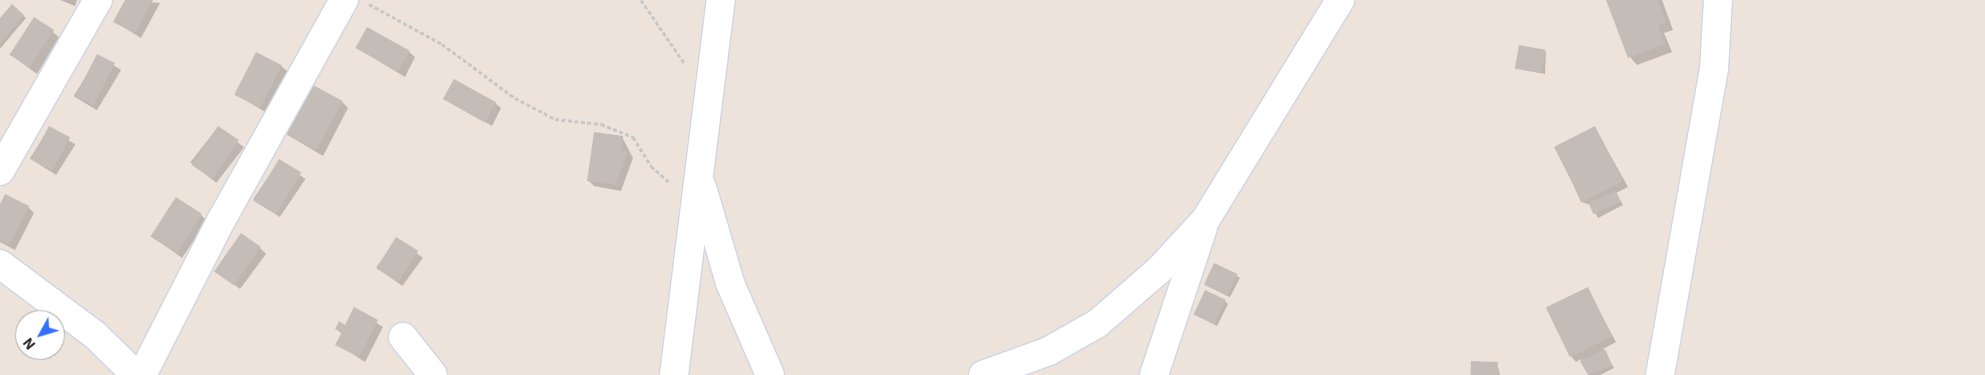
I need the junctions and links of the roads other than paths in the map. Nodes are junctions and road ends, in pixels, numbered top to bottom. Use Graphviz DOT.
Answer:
graph roads {
  1 [pos="98,0"];
  2 [pos="344,0"];
  3 [pos="721,0"];
  4 [pos="1340,0"];
  5 [pos="1718,0"];
  6 [pos="0,170"];
  7 [pos="698,176"];
  8 [pos="1206,219"];
  9 [pos="0,264"];
  10 [pos="403,337"];
  11 [pos="136,375"];
  12 [pos="142,375"];
  13 [pos="433,375"];
  14 [pos="674,375"];
  15 [pos="770,375"];
  16 [pos="983,375"];
  17 [pos="1154,375"];
  18 [pos="1660,375"];
  1 -- 6 [label="street"];
  2 -- 12 [label="street"];
  3 -- 7 [label="street"];
  4 -- 8 [label="street"];
  5 -- 18 [label="street"];
  7 -- 14 [label="street"];
  7 -- 15 [label="street"];
  8 -- 16 [label="street"];
  8 -- 17 [label="street"];
  9 -- 11 [label="street"];
  10 -- 13 [label="street"];
}
